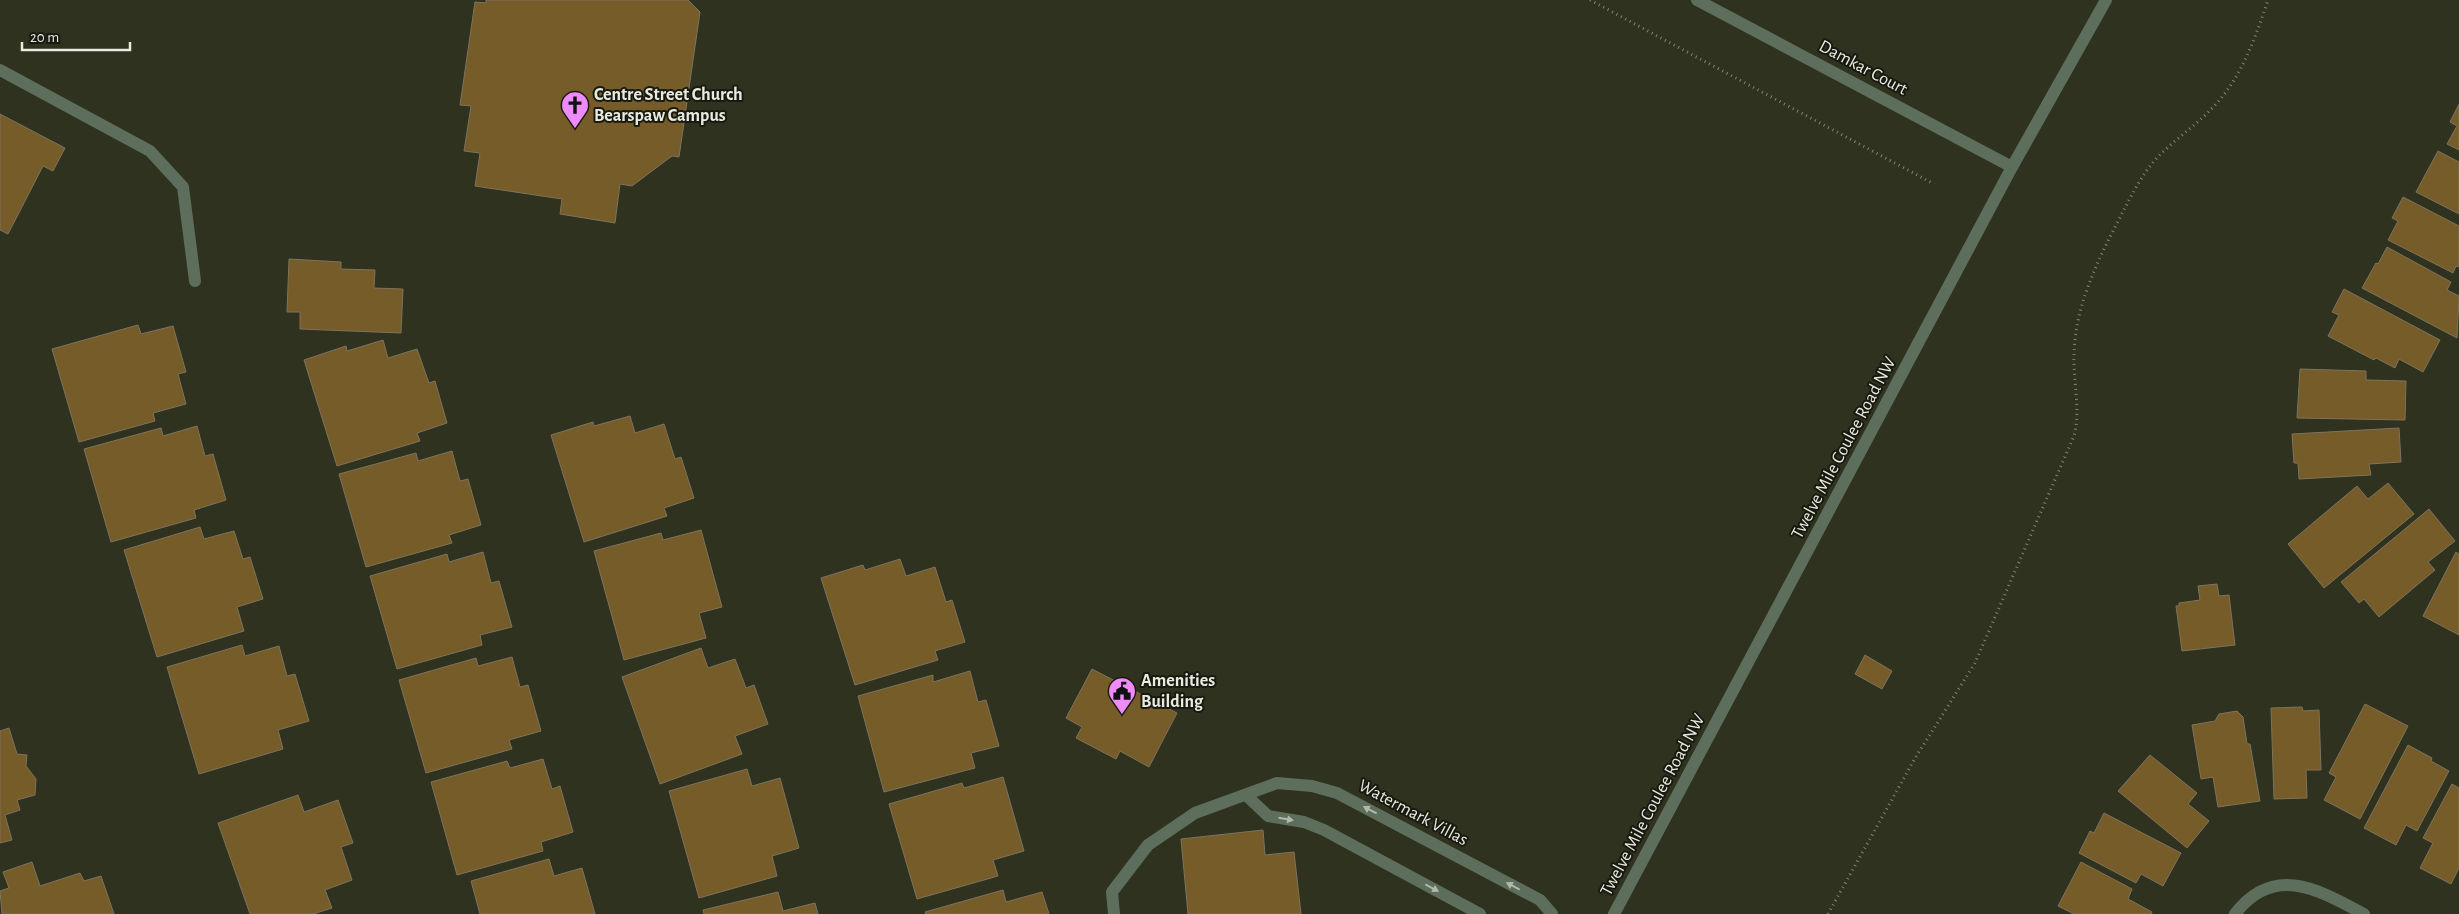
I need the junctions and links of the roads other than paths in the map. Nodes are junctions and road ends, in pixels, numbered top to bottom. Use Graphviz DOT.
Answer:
graph roads {
  1 [pos="1697,0"];
  2 [pos="2106,0"];
  3 [pos="0,70"];
  4 [pos="2012,168"];
  5 [pos="195,281"];
  6 [pos="1246,795"];
  7 [pos="1114,914"];
  8 [pos="1480,914"];
  9 [pos="1552,914"];
  10 [pos="1614,914"];
  11 [pos="2235,914"];
  12 [pos="2364,914"];
  1 -- 4 [label="street, Damkar Court"];
  2 -- 4 [label="street, Twelve Mile Coulee Road NW"];
  3 -- 5 [label="street"];
  4 -- 10 [label="street, Twelve Mile Coulee Road NW"];
  6 -- 7 [label="street, Watermark Villas"];
  6 -- 8 [label="street, one-way"];
  9 -- 6 [label="street, Watermark Villas, one-way"];
  11 -- 12 [label="street"];
}
